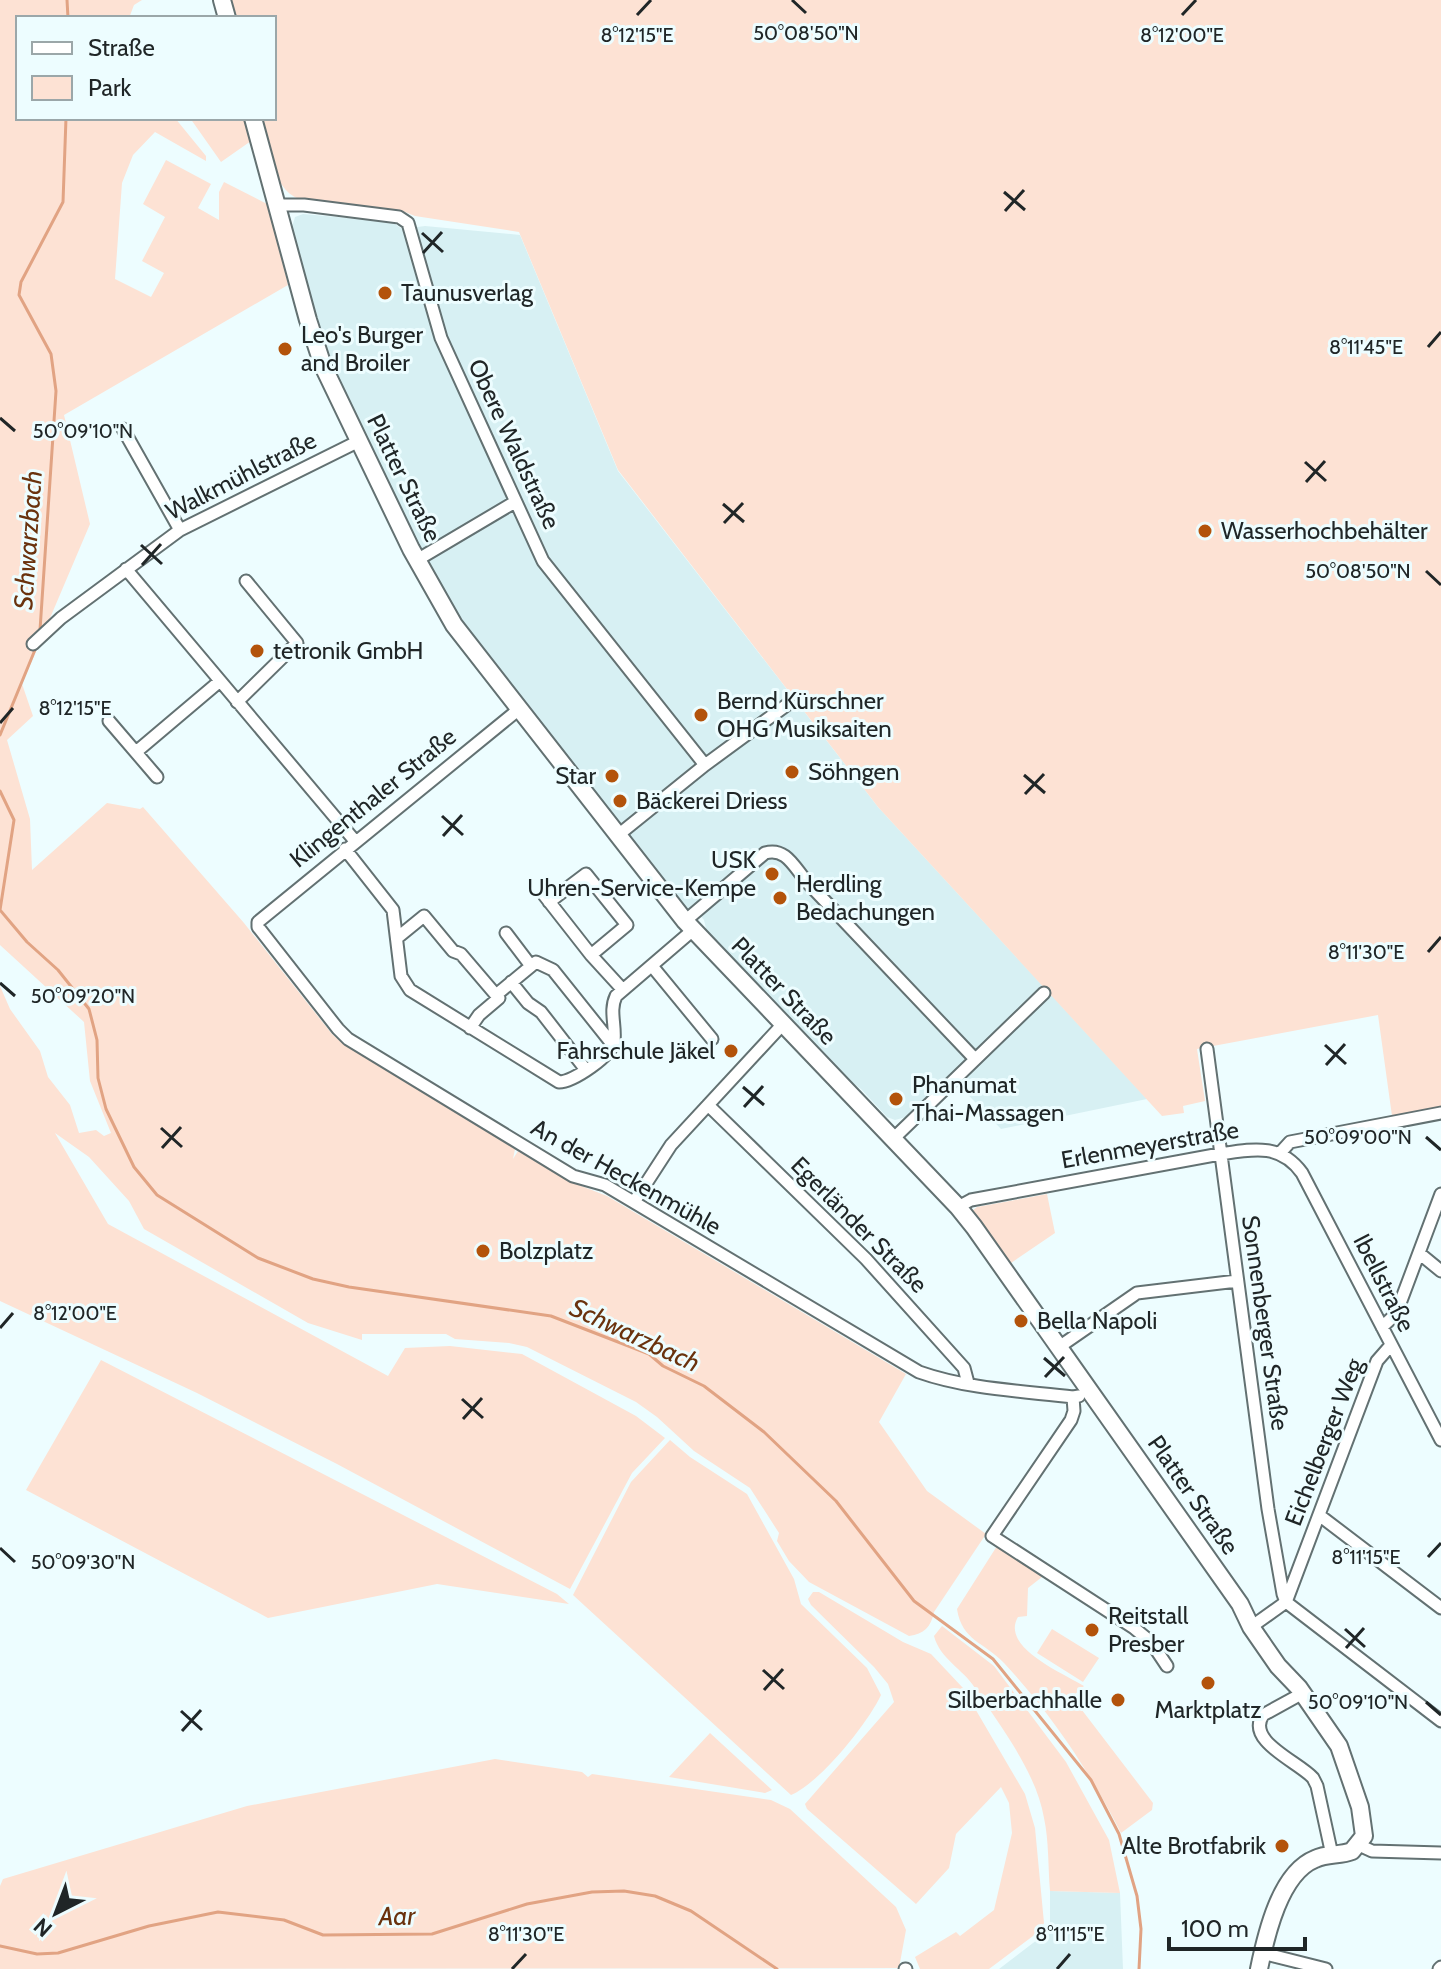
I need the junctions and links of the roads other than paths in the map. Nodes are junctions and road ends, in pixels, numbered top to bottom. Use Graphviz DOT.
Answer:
graph roads {
  1 [pos="254,120"];
  2 [pos="278,205"];
  3 [pos="123,429"];
  4 [pos="359,441"];
  5 [pos="515,502"];
  6 [pos="180,530"];
  7 [pos="417,560"];
  8 [pos="126,569"];
  9 [pos="246,581"];
  10 [pos="33,644"];
  11 [pos="220,681"];
  12 [pos="237,702"];
  13 [pos="788,704"];
  14 [pos="518,710"];
  15 [pos="109,721"];
  16 [pos="136,752"];
  17 [pos="705,765"];
  18 [pos="157,777"];
  19 [pos="617,836"];
  20 [pos="350,845"];
  21 [pos="258,922"];
  22 [pos="689,926"];
  23 [pos="506,933"];
  24 [pos="397,938"];
  25 [pos="591,955"];
  26 [pos="531,966"];
  27 [pos="652,966"];
  28 [pos="511,982"];
  29 [pos="623,990"];
  30 [pos="1044,993"];
  31 [pos="496,995"];
  32 [pos="783,1024"];
  33 [pos="470,1028"];
  34 [pos="712,1039"];
  35 [pos="613,1045"];
  36 [pos="1207,1049"];
  37 [pos="975,1059"];
  38 [pos="586,1070"];
  39 [pos="708,1105"];
  40 [pos="1441,1113"];
  41 [pos="893,1139"];
  42 [pos="1280,1153"];
  43 [pos="1220,1154"];
  44 [pos="1441,1194"];
  45 [pos="634,1202"];
  46 [pos="958,1207"];
  47 [pos="1419,1253"];
  48 [pos="1441,1271"];
  49 [pos="1237,1281"];
  50 [pos="1382,1327"];
  51 [pos="1391,1345"];
  52 [pos="1059,1347"];
  53 [pos="968,1383"];
  54 [pos="1090,1390"];
  55 [pos="1073,1397"];
  56 [pos="1441,1440"];
  57 [pos="1319,1515"];
  58 [pos="1286,1602"];
  59 [pos="1441,1608"];
  60 [pos="1251,1627"];
  61 [pos="1167,1666"];
  62 [pos="1303,1693"];
  63 [pos="1441,1721"];
  64 [pos="1359,1845"];
  65 [pos="1441,1853"];
  66 [pos="1332,1855"];
  67 [pos="1261,1961"];
  68 [pos="1326,1969"];
  1 -- 2 [label="main road, Platter Straße"];
  2 -- 4 [label="main road, Platter Straße"];
  2 -- 5 [label="street, Obere Waldstraße"];
  3 -- 6 [label="street"];
  4 -- 6 [label="street, Walkmühlstraße"];
  4 -- 7 [label="main road, Platter Straße"];
  5 -- 7 [label="street"];
  5 -- 17 [label="street, Obere Waldstraße"];
  6 -- 8 [label="street, Walkmühlstraße"];
  7 -- 14 [label="main road, Platter Straße"];
  8 -- 10 [label="street, Walkmühlstraße"];
  8 -- 11 [label="street"];
  9 -- 12 [label="street"];
  11 -- 12 [label="street"];
  11 -- 16 [label="street"];
  12 -- 20 [label="street"];
  13 -- 17 [label="street"];
  14 -- 19 [label="main road, Platter Straße"];
  14 -- 20 [label="street, Klingenthaler Straße"];
  15 -- 16 [label="street"];
  16 -- 18 [label="street"];
  17 -- 19 [label="street"];
  19 -- 22 [label="main road, Platter Straße"];
  20 -- 21 [label="street, Klingenthaler Straße"];
  20 -- 24 [label="street"];
  21 -- 45 [label="street, An der Heckenmühle"];
  22 -- 27 [label="street"];
  22 -- 32 [label="main road, Platter Straße"];
  22 -- 37 [label="street"];
  23 -- 26 [label="street"];
  24 -- 31 [label="street"];
  24 -- 33 [label="street"];
  25 -- 25 [label="street"];
  25 -- 29 [label="street"];
  26 -- 28 [label="street"];
  26 -- 35 [label="street"];
  27 -- 29 [label="street"];
  27 -- 34 [label="street"];
  28 -- 31 [label="street"];
  28 -- 38 [label="street"];
  29 -- 35 [label="street"];
  30 -- 37 [label="street"];
  31 -- 33 [label="street"];
  32 -- 39 [label="street"];
  32 -- 41 [label="main road, Platter Straße"];
  33 -- 38 [label="street"];
  35 -- 38 [label="street"];
  36 -- 43 [label="street, Sonnenberger Straße"];
  37 -- 41 [label="street"];
  39 -- 45 [label="street"];
  39 -- 53 [label="street, Egerländer Straße"];
  40 -- 42 [label="street, Erlenmeyerstraße"];
  41 -- 46 [label="main road, Platter Straße"];
  42 -- 43 [label="street, Erlenmeyerstraße"];
  42 -- 50 [label="street, Ibellstraße"];
  43 -- 46 [label="street, Erlenmeyerstraße"];
  43 -- 49 [label="street, Sonnenberger Straße"];
  44 -- 47 [label="street"];
  45 -- 53 [label="street, An der Heckenmühle"];
  46 -- 52 [label="main road, Platter Straße"];
  47 -- 48 [label="street"];
  47 -- 50 [label="street"];
  49 -- 52 [label="street"];
  49 -- 58 [label="street, Sonnenberger Straße"];
  50 -- 51 [label="street, Ibellstraße"];
  51 -- 56 [label="street, Ibellstraße"];
  51 -- 57 [label="street, Eichelberger Weg"];
  52 -- 54 [label="main road, Platter Straße"];
  53 -- 55 [label="street, An der Heckenmühle"];
  54 -- 55 [label="street"];
  54 -- 60 [label="main road, Platter Straße"];
  55 -- 61 [label="street"];
  57 -- 58 [label="street, Eichelberger Weg"];
  57 -- 59 [label="street"];
  58 -- 60 [label="street"];
  58 -- 63 [label="street"];
  60 -- 62 [label="main road, Platter Straße"];
  62 -- 64 [label="main road, Platter Straße"];
  62 -- 66 [label="street"];
  64 -- 65 [label="street"];
  64 -- 66 [label="main road"];
  66 -- 67 [label="main road"];
  67 -- 68 [label="street"];
}
